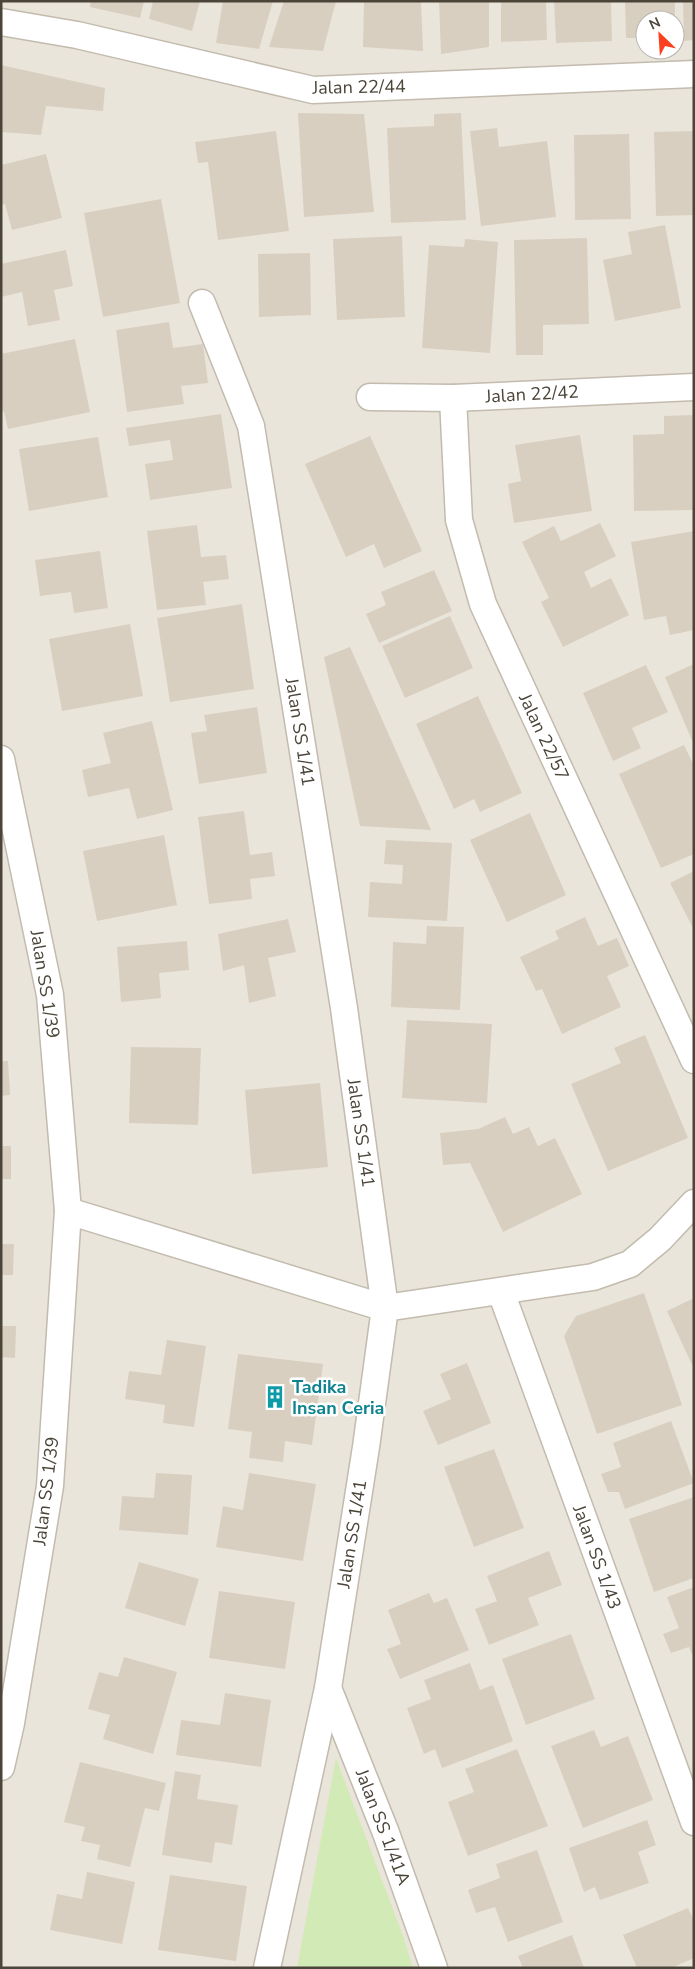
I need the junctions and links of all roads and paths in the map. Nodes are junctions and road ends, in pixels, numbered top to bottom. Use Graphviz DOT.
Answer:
graph roads {
  1 [pos="1,22"];
  2 [pos="694,74"];
  3 [pos="202,303"];
  4 [pos="694,387"];
  5 [pos="370,397"];
  6 [pos="452,398"];
  7 [pos="1,759"];
  8 [pos="694,1060"];
  9 [pos="694,1203"];
  10 [pos="68,1211"];
  11 [pos="501,1292"];
  12 [pos="385,1308"];
  13 [pos="328,1688"];
  14 [pos="1,1767"];
  15 [pos="694,1822"];
  16 [pos="267,1968"];
  17 [pos="434,1968"];
  1 -- 2 [label="street, Jalan 22/44"];
  3 -- 12 [label="street, Jalan SS 1/41"];
  4 -- 6 [label="street, Jalan 22/42"];
  5 -- 6 [label="street, Jalan 22/42"];
  6 -- 8 [label="street, Jalan 22/57"];
  7 -- 10 [label="street, Jalan SS 1/39"];
  9 -- 11 [label="street"];
  10 -- 12 [label="street"];
  10 -- 14 [label="street, Jalan SS 1/39"];
  11 -- 12 [label="street"];
  11 -- 15 [label="street, Jalan SS 1/43"];
  12 -- 13 [label="street, Jalan SS 1/41"];
  13 -- 16 [label="street, Jalan SS 1/41"];
  13 -- 17 [label="street, Jalan SS 1/41A"];
}
